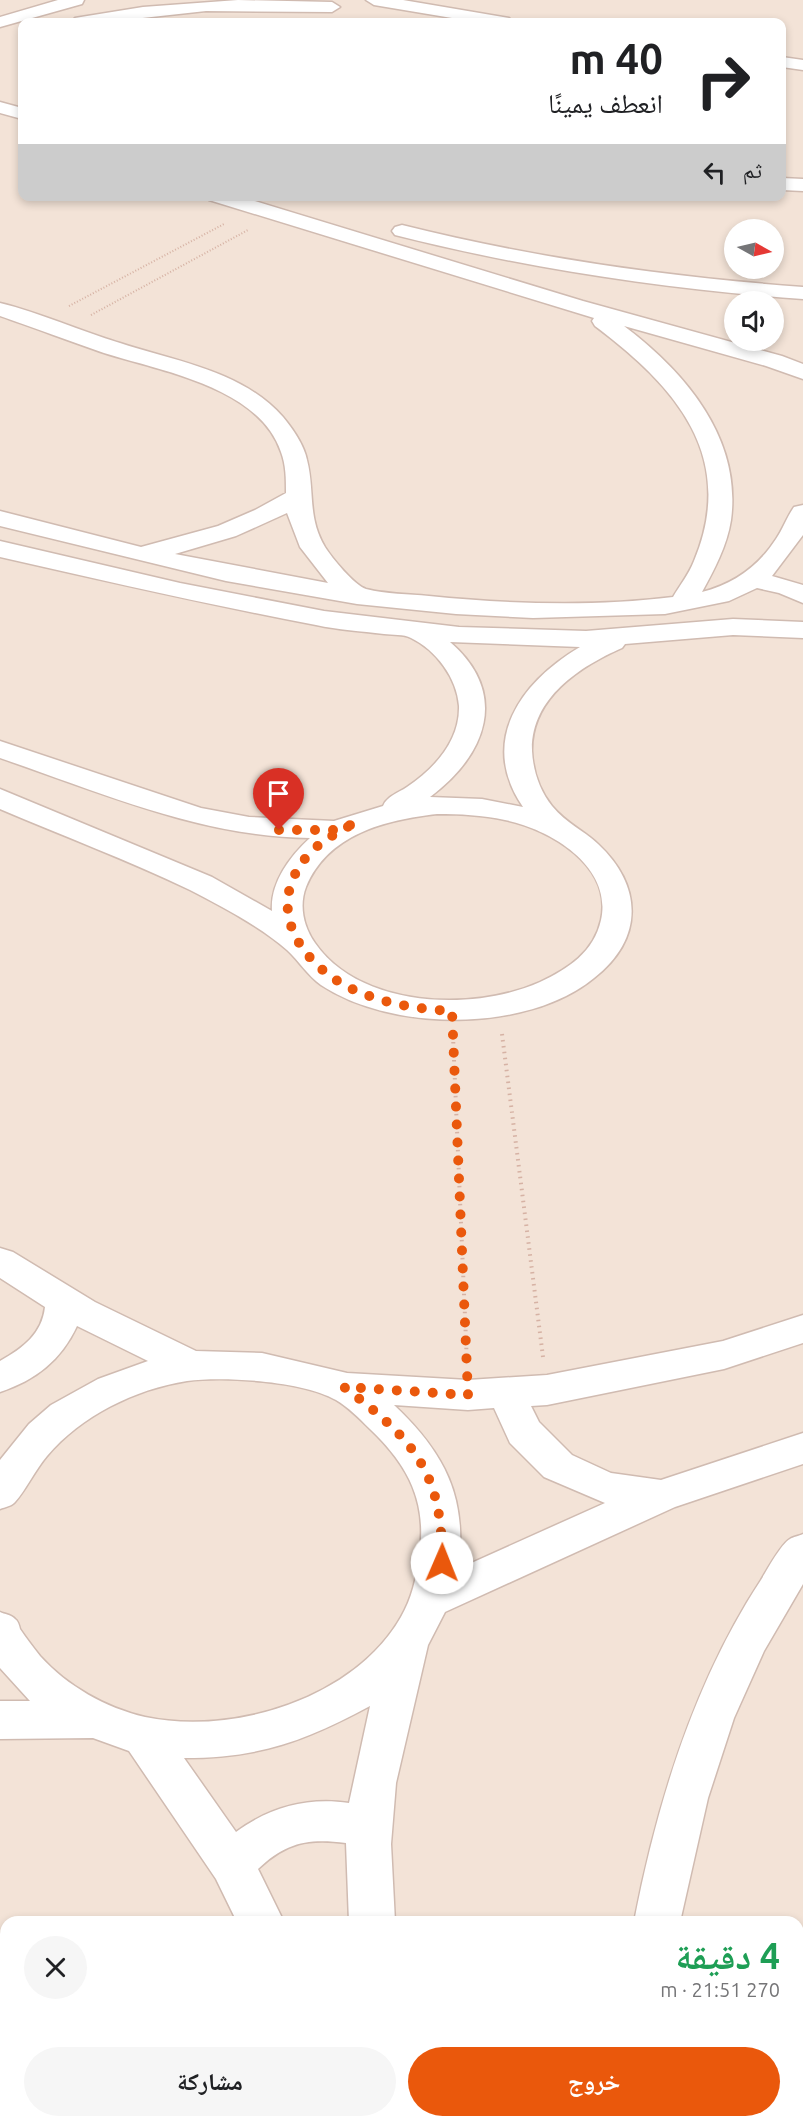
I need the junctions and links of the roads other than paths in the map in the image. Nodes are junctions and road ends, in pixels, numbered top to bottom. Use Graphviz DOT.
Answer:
graph roads {
  1 [pos="76,0"];
  2 [pos="301,0"];
  3 [pos="371,6"];
  4 [pos="27,15"];
  5 [pos="62,18"];
  6 [pos="105,18"];
  7 [pos="413,18"];
  8 [pos="470,18"];
  9 [pos="0,22"];
  10 [pos="786,63"];
  11 [pos="803,65"];
  12 [pos="786,77"];
  13 [pos="803,79"];
  14 [pos="0,107"];
  15 [pos="18,113"];
  16 [pos="786,184"];
  17 [pos="803,185"];
  18 [pos="232,201"];
  19 [pos="378,224"];
  20 [pos="803,293"];
  21 [pos="575,306"];
  22 [pos="0,309"];
  23 [pos="803,360"];
  24 [pos="774,361"];
  25 [pos="803,372"];
  26 [pos="298,496"];
  27 [pos="803,512"];
  28 [pos="0,518"];
  29 [pos="0,549"];
  30 [pos="138,554"];
  31 [pos="753,579"];
  32 [pos="803,595"];
  33 [pos="357,596"];
  34 [pos="682,604"];
  35 [pos="417,630"];
  36 [pos="803,630"];
  37 [pos="632,635"];
  38 [pos="0,750"];
  39 [pos="0,798"];
  40 [pos="367,818"];
  41 [pos="554,827"];
  42 [pos="298,944"];
  43 [pos="0,1261"];
  44 [pos="64,1301"];
  45 [pos="803,1329"];
  46 [pos="192,1366"];
  47 [pos="0,1377"];
  48 [pos="344,1387"];
  49 [pos="506,1393"];
  50 [pos="803,1448"];
  51 [pos="4,1471"];
  52 [pos="661,1496"];
  53 [pos="803,1551"];
  54 [pos="432,1599"];
  55 [pos="0,1630"];
  56 [pos="409,1641"];
  57 [pos="0,1719"];
  58 [pos="92,1719"];
  59 [pos="144,1736"];
  60 [pos="370,1828"];
  61 [pos="232,1864"];
  62 [pos="258,1916"];
  63 [pos="371,1916"];
  64 [pos="658,1916"];
  1 -- 4 [label="street"];
  2 -- 6 [label="street"];
  3 -- 7 [label="street"];
  3 -- 8 [label="street"];
  4 -- 5 [label="street"];
  4 -- 9 [label="street"];
  10 -- 11 [label="street"];
  12 -- 13 [label="street"];
  14 -- 15 [label="street"];
  16 -- 17 [label="street"];
  18 -- 21 [label="street"];
  19 -- 20 [label="street"];
  21 -- 24 [label="street"];
  21 -- 34 [label="street"];
  22 -- 26 [label="street"];
  23 -- 24 [label="street"];
  24 -- 25 [label="street"];
  26 -- 30 [label="street"];
  26 -- 33 [label="street"];
  27 -- 31 [label="street"];
  28 -- 30 [label="street"];
  29 -- 35 [label="street"];
  30 -- 33 [label="street"];
  31 -- 32 [label="street"];
  31 -- 34 [label="street"];
  33 -- 34 [label="street"];
  35 -- 37 [label="street"];
  35 -- 40 [label="street"];
  36 -- 37 [label="street"];
  37 -- 41 [label="street"];
  38 -- 40 [label="street"];
  39 -- 42 [label="street"];
  40 -- 41 [label="street"];
  40 -- 42 [label="street"];
  41 -- 42 [label="street"];
  43 -- 44 [label="street"];
  44 -- 46 [label="street"];
  44 -- 47 [label="street"];
  45 -- 49 [label="street"];
  46 -- 48 [label="street"];
  46 -- 51 [label="street"];
  48 -- 49 [label="street"];
  48 -- 54 [label="street"];
  49 -- 52 [label="street"];
  50 -- 52 [label="street"];
  52 -- 54 [label="street"];
  53 -- 64 [label="street"];
  54 -- 56 [label="street"];
  55 -- 58 [label="street"];
  56 -- 59 [label="street"];
  56 -- 60 [label="street"];
  57 -- 58 [label="street"];
  58 -- 59 [label="street"];
  59 -- 61 [label="street"];
  60 -- 61 [label="street"];
  60 -- 63 [label="street"];
  61 -- 62 [label="street"];
}
